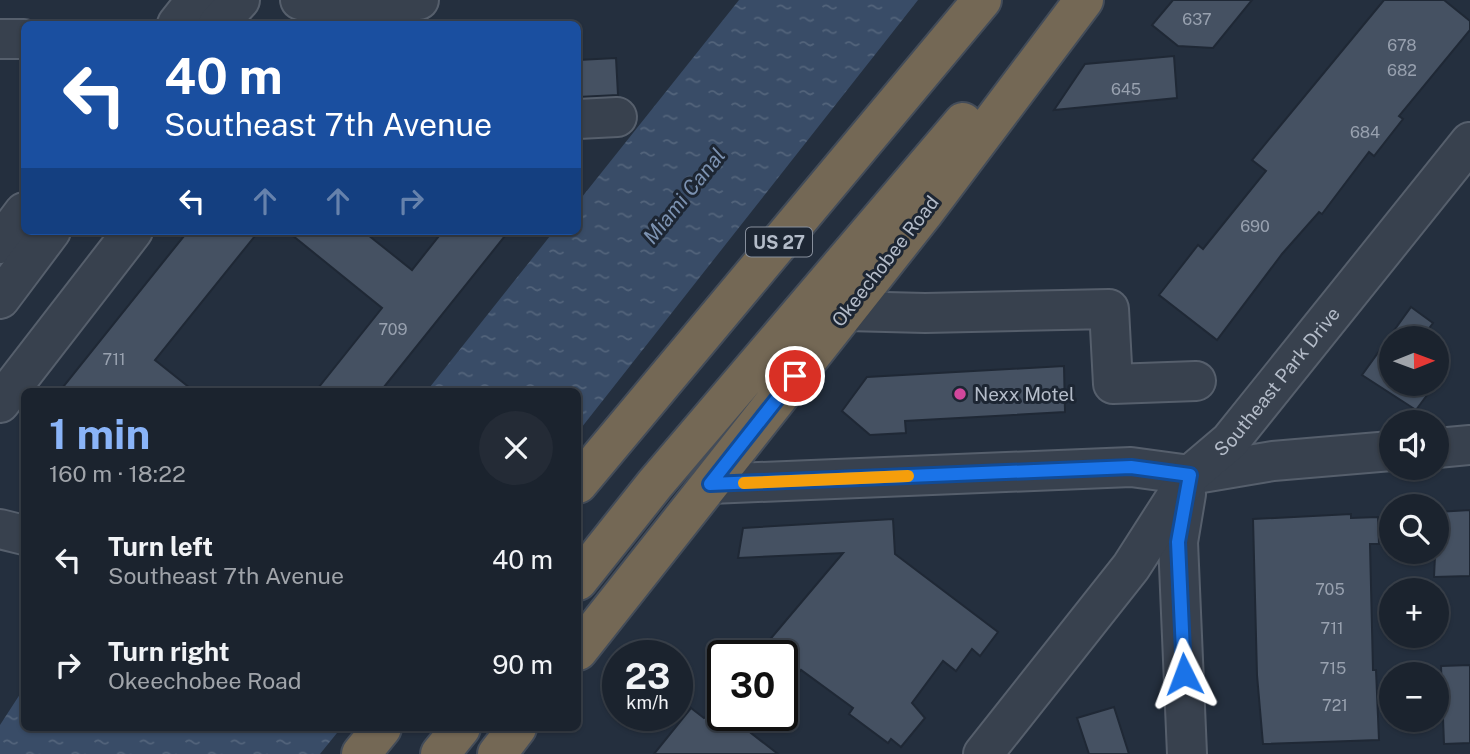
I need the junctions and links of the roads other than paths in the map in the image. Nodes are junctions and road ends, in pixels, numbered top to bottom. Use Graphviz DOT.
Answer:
graph roads {
  1 [pos="197,0"];
  2 [pos="240,0"];
  3 [pos="300,0"];
  4 [pos="395,0"];
  5 [pos="419,0"];
  6 [pos="982,0"];
  7 [pos="1074,0"];
  8 [pos="1084,0"];
  9 [pos="180,21"];
  10 [pos="221,21"];
  11 [pos="21,38"];
  12 [pos="0,39"];
  13 [pos="617,117"];
  14 [pos="581,119"];
  15 [pos="1470,142"];
  16 [pos="21,216"];
  17 [pos="48,235"];
  18 [pos="131,235"];
  19 [pos="0,244"];
  20 [pos="0,299"];
  21 [pos="847,311"];
  22 [pos="1196,381"];
  23 [pos="0,403"];
  24 [pos="1470,445"];
  25 [pos="1449,447"];
  26 [pos="1379,453"];
  27 [pos="1190,475"];
  28 [pos="581,480"];
  29 [pos="710,484"];
  30 [pos="0,529"];
  31 [pos="21,534"];
  32 [pos="581,577"];
  33 [pos="581,648"];
  34 [pos="380,731"];
  35 [pos="459,731"];
  36 [pos="515,731"];
  37 [pos="361,754"];
  38 [pos="440,754"];
  39 [pos="497,754"];
  40 [pos="983,754"];
  41 [pos="1187,754"];
  1 -- 9 [label="street"];
  2 -- 10 [label="street"];
  3 -- 4 [label="street"];
  4 -- 5 [label="street"];
  6 -- 28 [label="highway, US 27"];
  7 -- 32 [label="highway"];
  8 -- 21 [label="highway, Okeechobee Road"];
  11 -- 12 [label="street"];
  13 -- 14 [label="street"];
  15 -- 27 [label="street, Southeast Park Drive"];
  16 -- 19 [label="street"];
  17 -- 20 [label="street"];
  18 -- 23 [label="street"];
  21 -- 22 [label="street"];
  21 -- 29 [label="highway, Okeechobee Road"];
  24 -- 25 [label="street"];
  26 -- 27 [label="street"];
  27 -- 29 [label="street"];
  27 -- 40 [label="street, Southeast Park Drive"];
  27 -- 41 [label="street"];
  29 -- 33 [label="highway, Okeechobee Road"];
  30 -- 31 [label="street"];
  34 -- 37 [label="highway"];
  35 -- 38 [label="highway"];
  36 -- 39 [label="highway"];
}
